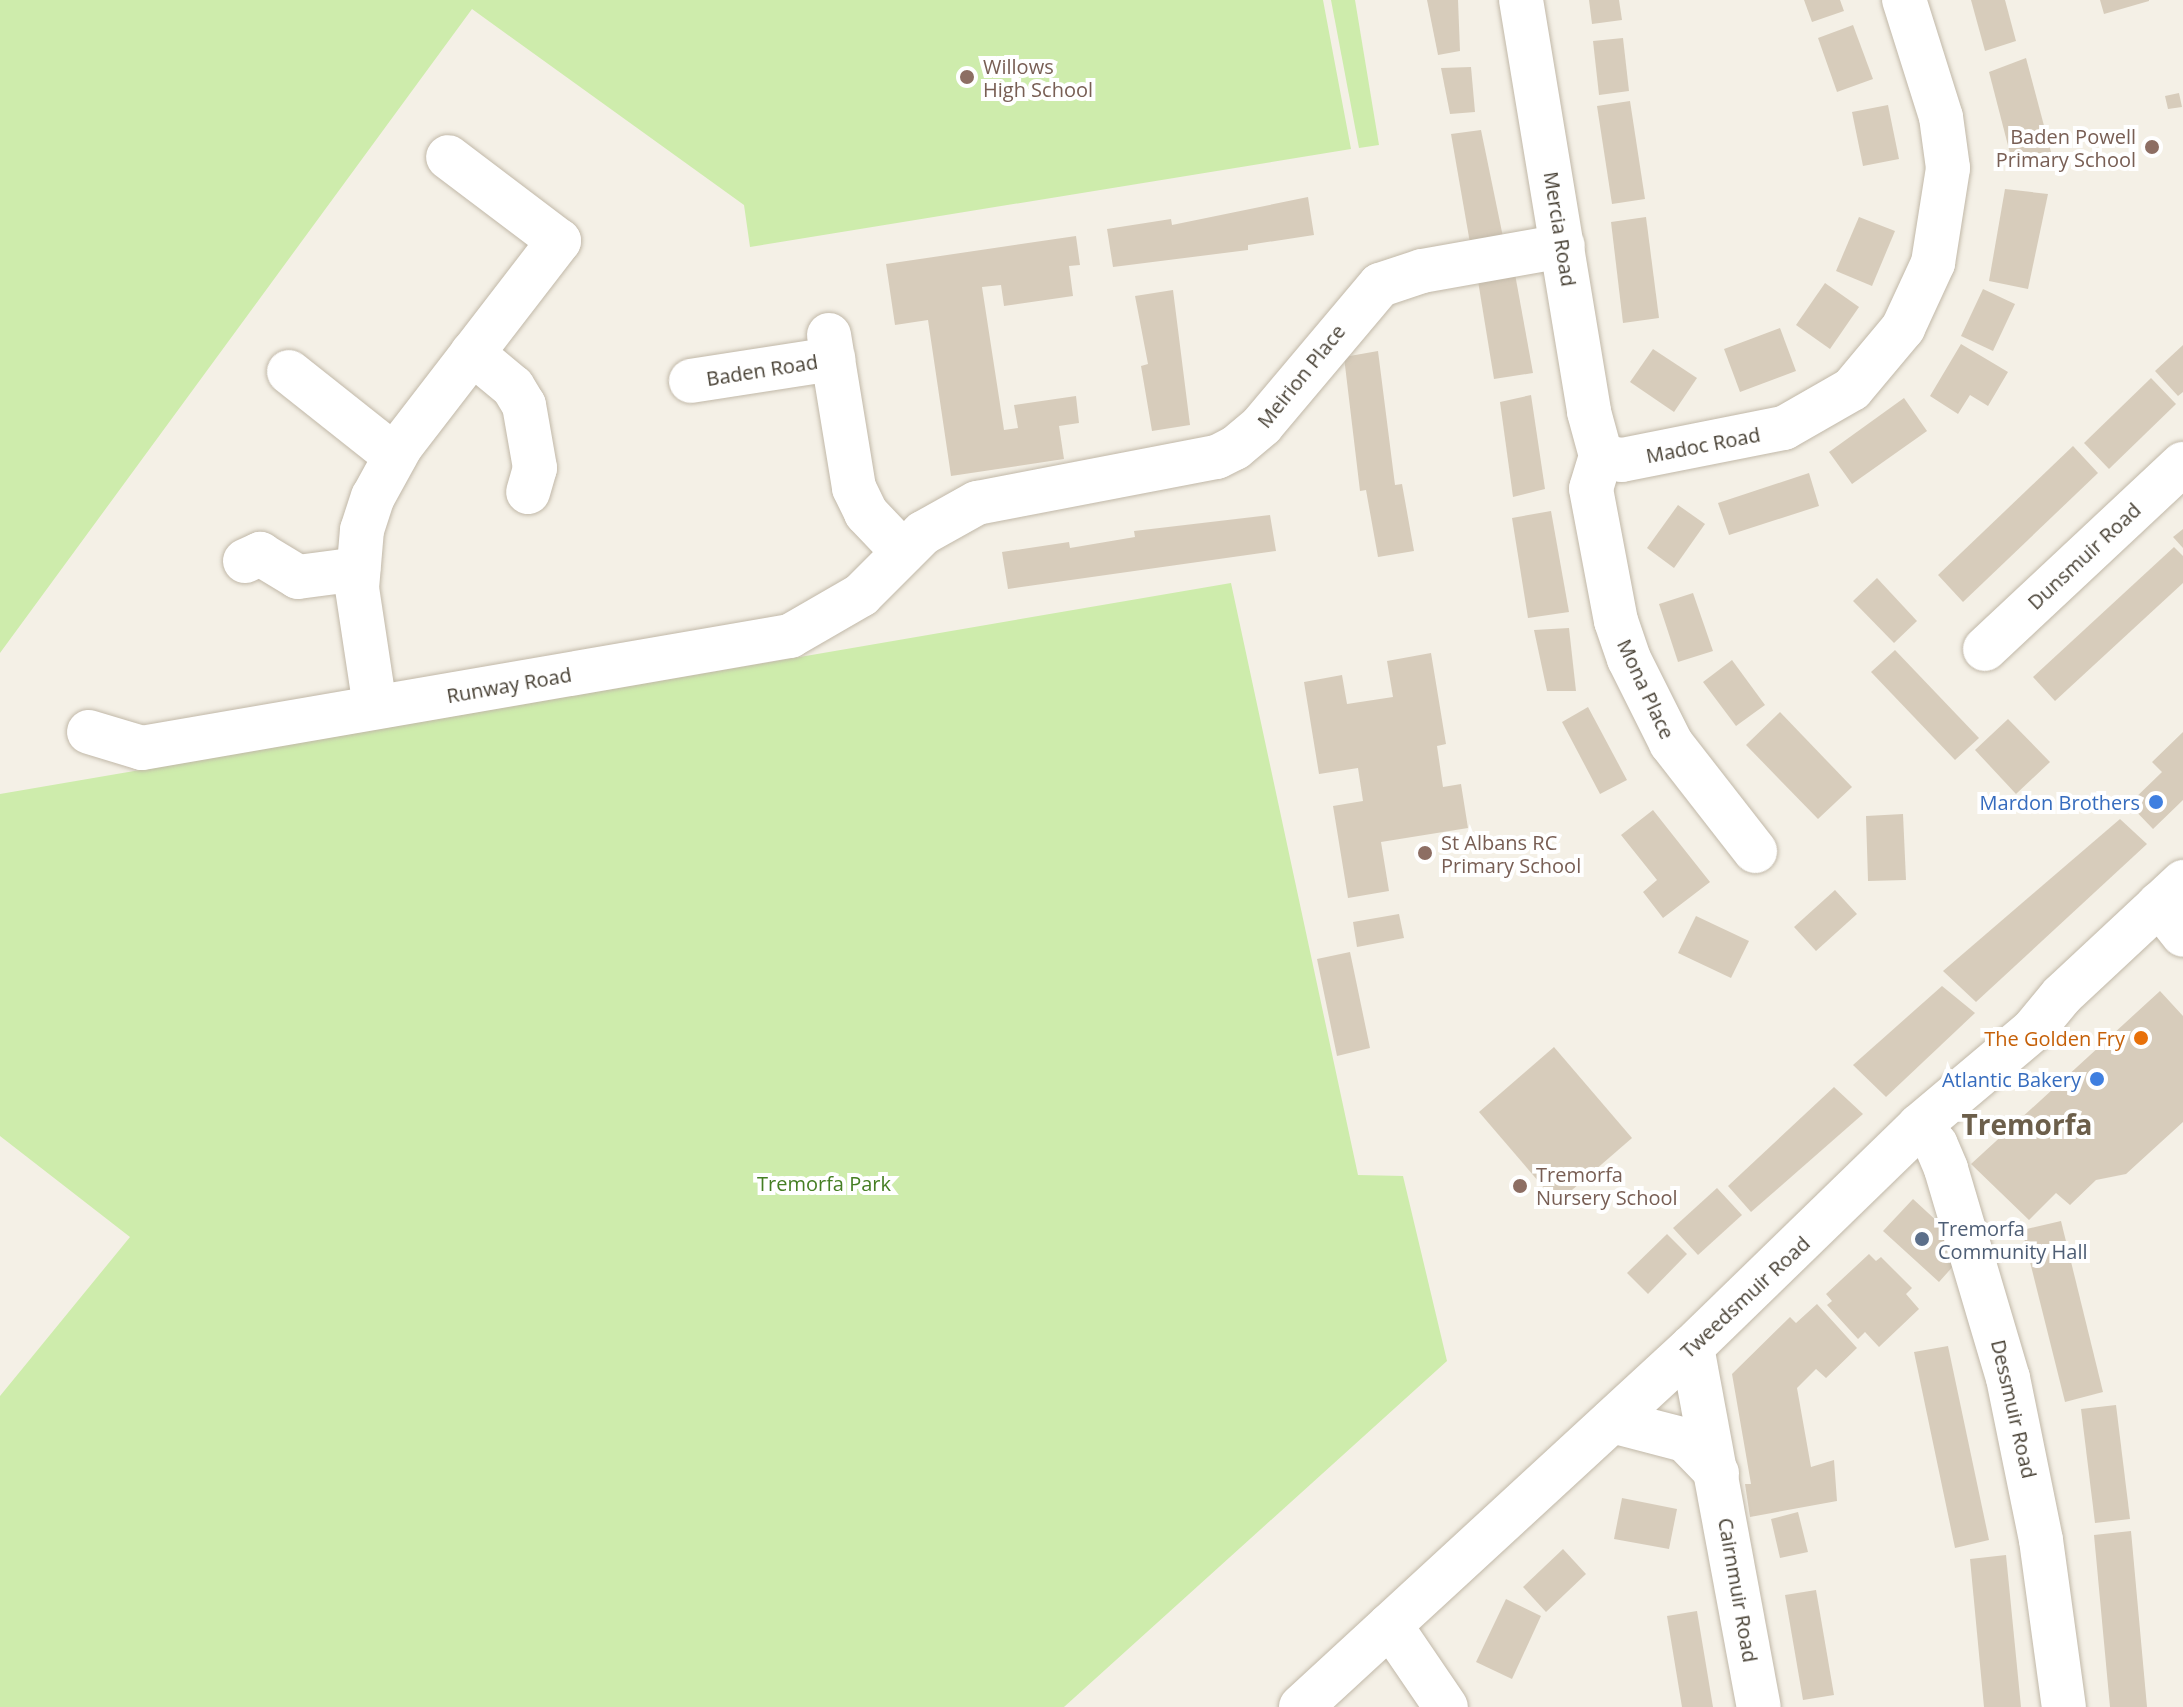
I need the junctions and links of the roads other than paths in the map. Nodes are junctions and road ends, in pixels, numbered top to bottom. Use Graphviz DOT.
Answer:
graph roads {
  1 [pos="1521,0"];
  2 [pos="1904,0"];
  3 [pos="448,157"];
  4 [pos="1563,246"];
  5 [pos="472,353"];
  6 [pos="289,372"];
  7 [pos="691,381"];
  8 [pos="395,456"];
  9 [pos="1601,456"];
  10 [pos="2183,464"];
  11 [pos="528,492"];
  12 [pos="903,552"];
  13 [pos="245,561"];
  14 [pos="358,569"];
  15 [pos="1985,649"];
  16 [pos="375,707"];
  17 [pos="89,732"];
  18 [pos="1755,851"];
  19 [pos="2175,907"];
  20 [pos="1919,1126"];
  21 [pos="1692,1347"];
  22 [pos="1612,1421"];
  23 [pos="1717,1473"];
  24 [pos="1390,1625"];
  25 [pos="1301,1707"];
  26 [pos="1446,1707"];
  27 [pos="1759,1707"];
  28 [pos="2064,1707"];
  1 -- 4 [label="street, Mercia Road"];
  2 -- 9 [label="street, Madoc Road"];
  3 -- 5 [label="street"];
  4 -- 9 [label="street, Mercia Road"];
  4 -- 12 [label="street, Meirion Place"];
  5 -- 8 [label="street"];
  5 -- 11 [label="street"];
  6 -- 8 [label="street"];
  7 -- 12 [label="street, Baden Road"];
  8 -- 14 [label="street"];
  9 -- 18 [label="street, Mona Place"];
  10 -- 15 [label="street, Dunsmuir Road"];
  12 -- 16 [label="street, Runway Road"];
  13 -- 14 [label="street"];
  14 -- 16 [label="street"];
  16 -- 17 [label="street, Runway Road"];
  19 -- 20 [label="street, Tweedsmuir Road"];
  20 -- 21 [label="street, Tweedsmuir Road"];
  20 -- 28 [label="street, Dessmuir Road"];
  21 -- 22 [label="street, Tweedsmuir Road"];
  21 -- 23 [label="street, Cairnmuir Road"];
  22 -- 23 [label="street"];
  22 -- 24 [label="street, Tweedsmuir Road"];
  23 -- 27 [label="street, Cairnmuir Road"];
  24 -- 25 [label="street, Tweedsmuir Road"];
  24 -- 26 [label="street"];
}
